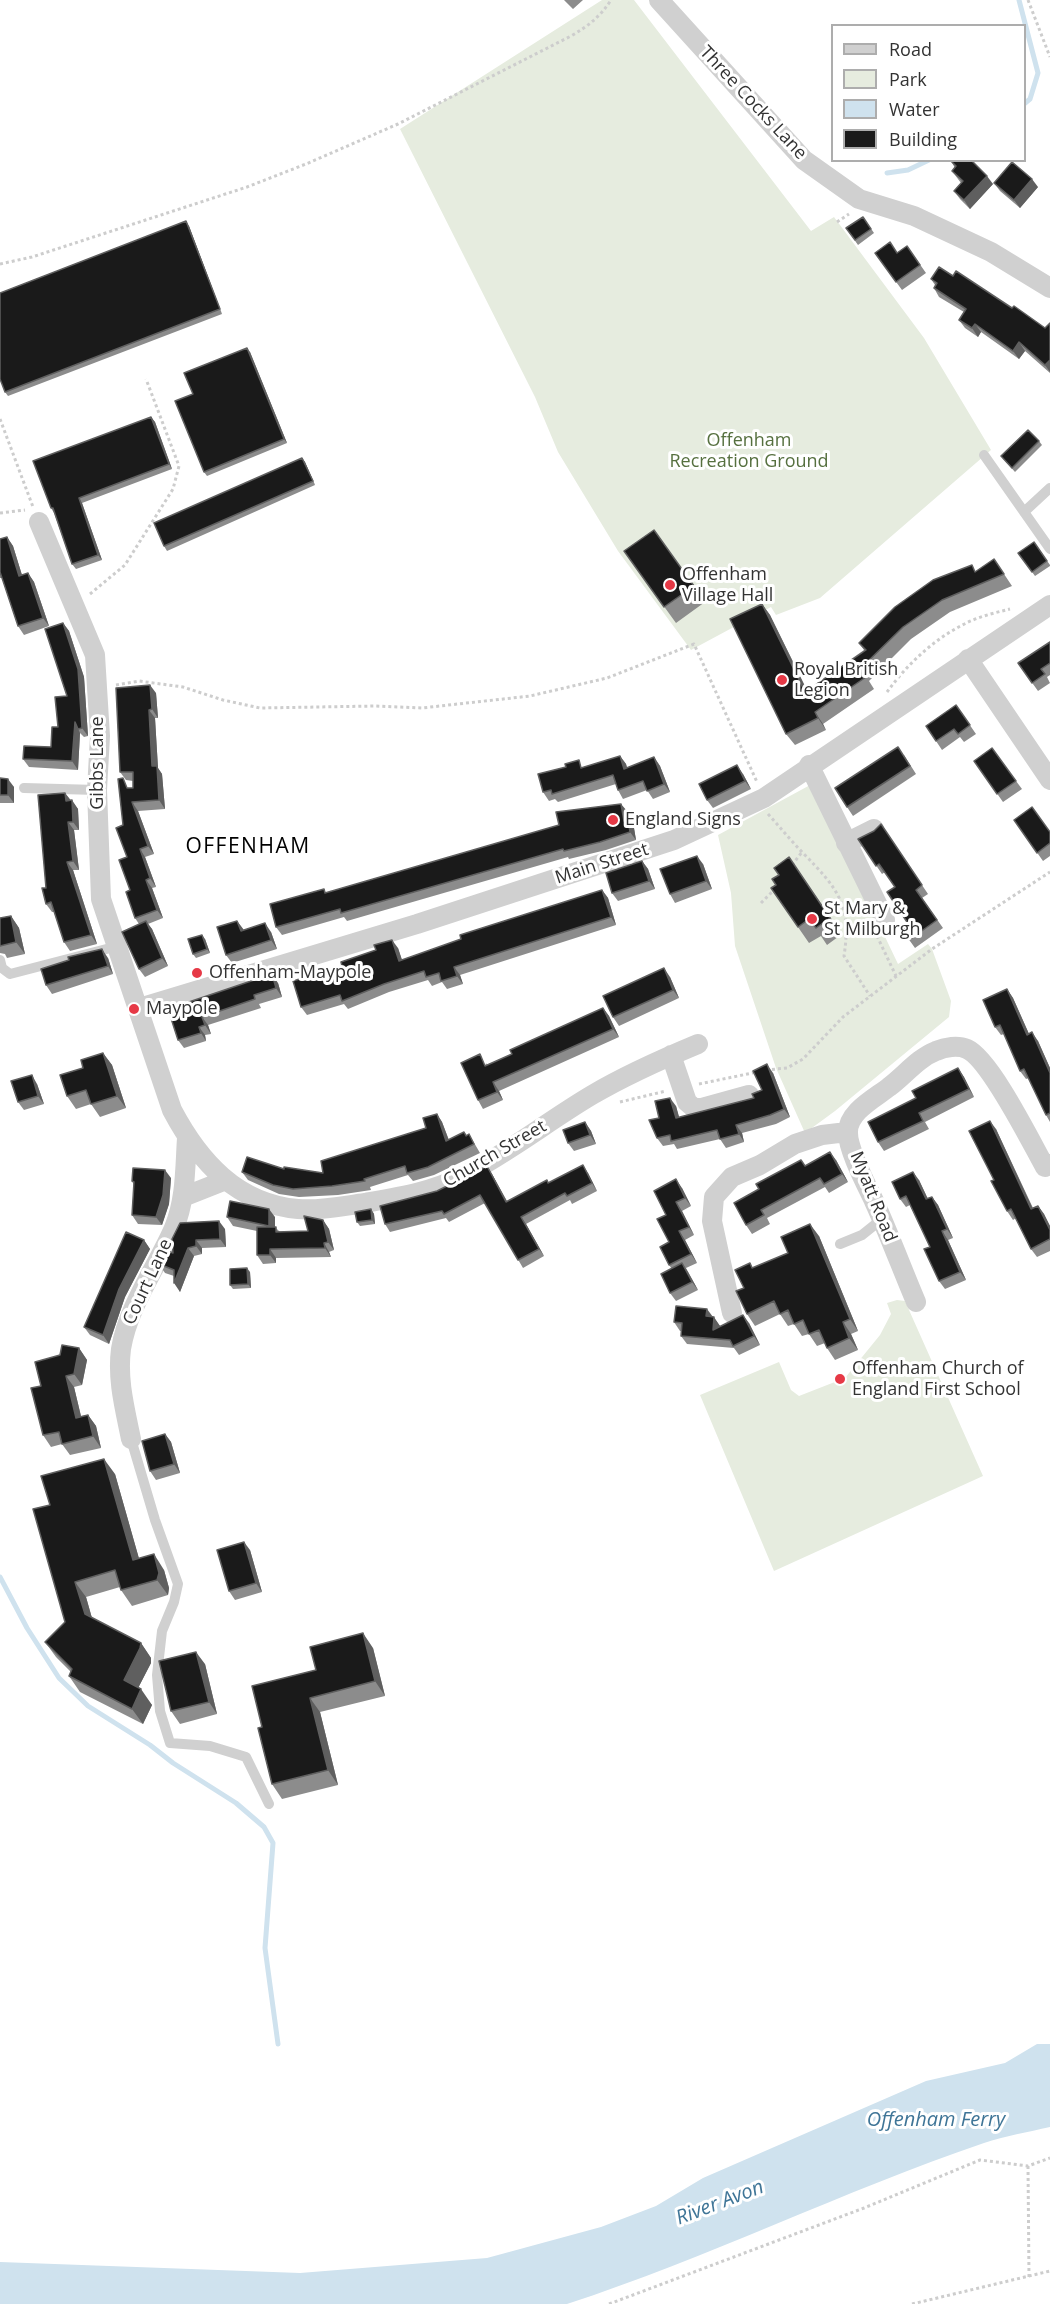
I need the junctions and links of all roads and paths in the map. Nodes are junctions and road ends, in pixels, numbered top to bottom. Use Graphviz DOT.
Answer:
graph roads {
  1 [pos="611,0"];
  2 [pos="659,0"];
  3 [pos="1028,0"];
  4 [pos="1050,57"];
  5 [pos="0,264"];
  6 [pos="1050,288"];
  7 [pos="146,379"];
  8 [pos="0,419"];
  9 [pos="984,455"];
  10 [pos="1050,488"];
  11 [pos="1024,512"];
  12 [pos="0,513"];
  13 [pos="39,522"];
  14 [pos="1050,549"];
  15 [pos="1050,605"];
  16 [pos="1011,608"];
  17 [pos="76,609"];
  18 [pos="968,658"];
  19 [pos="97,688"];
  20 [pos="885,694"];
  21 [pos="810,765"];
  22 [pos="1050,780"];
  23 [pos="24,788"];
  24 [pos="97,790"];
  25 [pos="763,799"];
  26 [pos="874,830"];
  27 [pos="846,843"];
  28 [pos="802,852"];
  29 [pos="790,867"];
  30 [pos="1050,872"];
  31 [pos="779,882"];
  32 [pos="761,903"];
  33 [pos="885,920"];
  34 [pos="117,946"];
  35 [pos="0,960"];
  36 [pos="870,996"];
  37 [pos="139,1008"];
  38 [pos="698,1044"];
  39 [pos="671,1055"];
  40 [pos="683,1087"];
  41 [pos="748,1095"];
  42 [pos="614,1104"];
  43 [pos="847,1132"];
  44 [pos="187,1138"];
  45 [pos="1048,1169"];
  46 [pos="226,1180"];
  47 [pos="183,1197"];
  48 [pos="882,1219"];
  49 [pos="840,1244"];
  50 [pos="916,1302"];
  51 [pos="732,1313"];
  52 [pos="131,1439"];
  53 [pos="269,1804"];
  54 [pos="1050,2158"];
  55 [pos="1028,2166"];
  56 [pos="1050,2271"];
  57 [pos="1029,2277"];
  58 [pos="609,2304"];
  59 [pos="912,2304"];
  1 -- 5 [label="path"];
  2 -- 6 [label="street, Three Cocks Lane"];
  3 -- 4 [label="path"];
  7 -- 17 [label="path"];
  8 -- 12 [label="path"];
  9 -- 11 [label="lane"];
  10 -- 11 [label="lane"];
  11 -- 14 [label="lane"];
  13 -- 17 [label="street, Gibbs Lane"];
  15 -- 18 [label="street, Main Street"];
  16 -- 20 [label="path"];
  17 -- 19 [label="street, Gibbs Lane"];
  18 -- 21 [label="street, Main Street"];
  18 -- 22 [label="street"];
  19 -- 24 [label="street, Gibbs Lane"];
  19 -- 25 [label="path"];
  21 -- 25 [label="street, Main Street"];
  21 -- 27 [label="street"];
  23 -- 24 [label="lane"];
  24 -- 34 [label="street, Gibbs Lane"];
  25 -- 28 [label="path"];
  25 -- 37 [label="street, Main Street"];
  26 -- 27 [label="street"];
  27 -- 33 [label="street"];
  28 -- 29 [label="path"];
  28 -- 36 [label="path"];
  30 -- 36 [label="path"];
  31 -- 32 [label="path"];
  34 -- 35 [label="lane"];
  34 -- 37 [label="street, Gibbs Lane"];
  36 -- 40 [label="path"];
  37 -- 44 [label="street, Church Street"];
  38 -- 39 [label="street, Church Street"];
  39 -- 40 [label="street"];
  39 -- 46 [label="street, Church Street"];
  40 -- 41 [label="street"];
  40 -- 42 [label="path"];
  43 -- 45 [label="street, Myatt Road"];
  43 -- 48 [label="street, Myatt Road"];
  43 -- 51 [label="street"];
  44 -- 46 [label="street, Church Street"];
  44 -- 47 [label="street, Court Lane"];
  46 -- 47 [label="street"];
  47 -- 52 [label="street, Court Lane"];
  48 -- 49 [label="lane"];
  48 -- 50 [label="street, Myatt Road"];
  52 -- 53 [label="lane"];
  54 -- 55 [label="path"];
  55 -- 57 [label="path"];
  55 -- 58 [label="path"];
  56 -- 57 [label="path"];
  57 -- 59 [label="path"];
}
